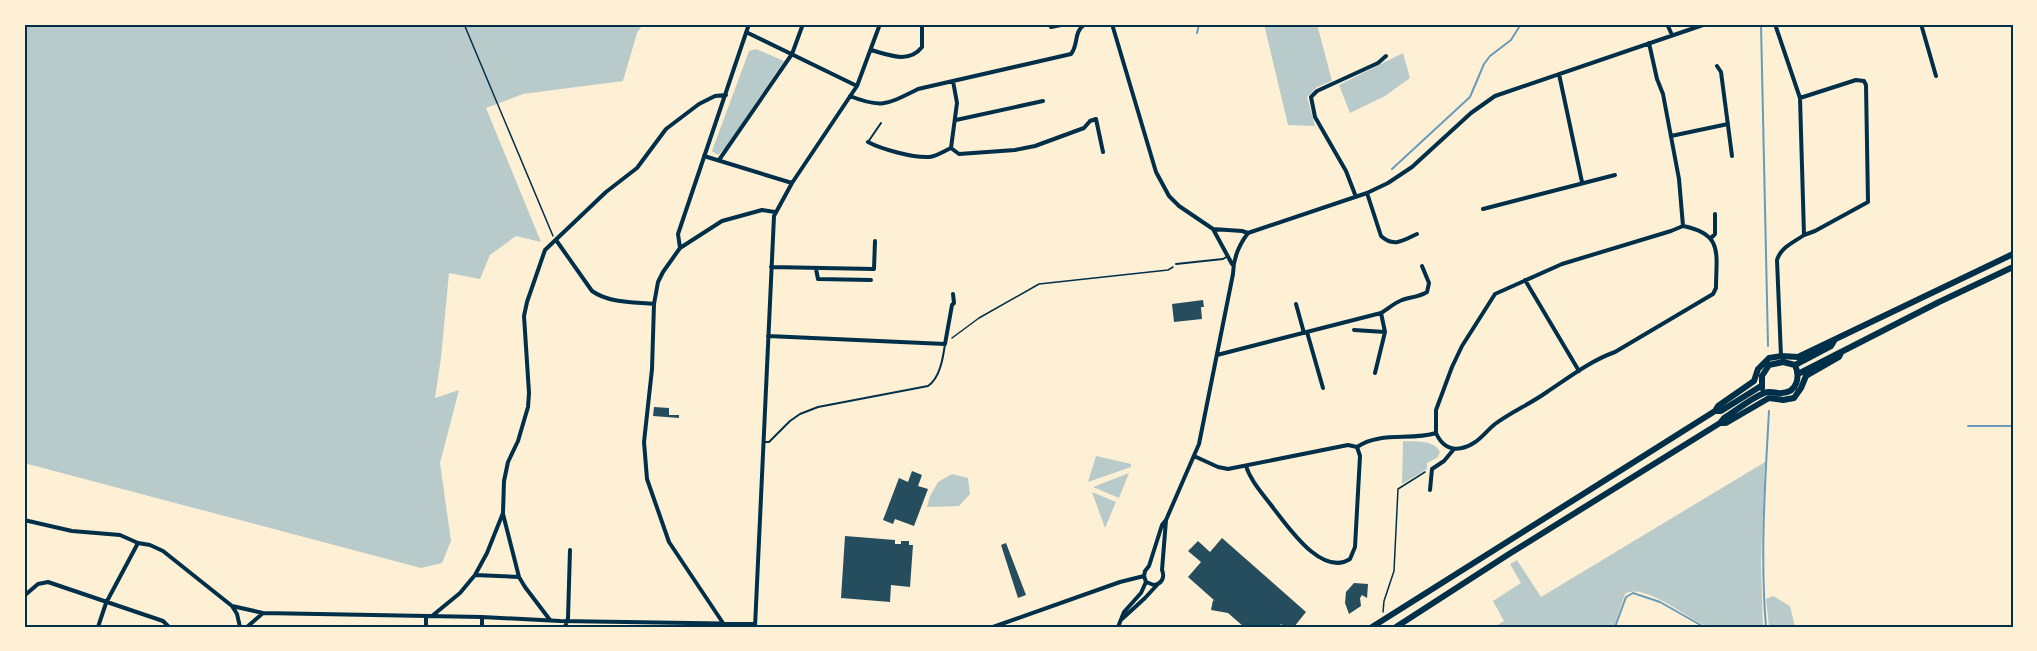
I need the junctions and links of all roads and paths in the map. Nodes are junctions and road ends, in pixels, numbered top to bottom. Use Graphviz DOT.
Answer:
graph roads {
  1 [pos="464,24"];
  2 [pos="749,24"];
  3 [pos="803,24"];
  4 [pos="880,24"];
  5 [pos="922,24"];
  6 [pos="1066,24"];
  7 [pos="1085,24"];
  8 [pos="1112,24"];
  9 [pos="1667,24"];
  10 [pos="1706,24"];
  11 [pos="1775,24"];
  12 [pos="1921,24"];
  13 [pos="1051,27"];
  14 [pos="748,33"];
  15 [pos="1672,35"];
  16 [pos="1649,43"];
  17 [pos="871,50"];
  18 [pos="792,54"];
  19 [pos="1386,56"];
  20 [pos="1717,66"];
  21 [pos="1559,74"];
  22 [pos="1936,76"];
  23 [pos="953,81"];
  24 [pos="856,86"];
  25 [pos="726,95"];
  26 [pos="850,96"];
  27 [pos="1800,98"];
  28 [pos="1043,101"];
  29 [pos="956,120"];
  30 [pos="881,123"];
  31 [pos="1728,124"];
  32 [pos="1671,136"];
  33 [pos="868,142"];
  34 [pos="951,148"];
  35 [pos="1103,152"];
  36 [pos="704,156"];
  37 [pos="1732,156"];
  38 [pos="719,160"];
  39 [pos="1615,175"];
  40 [pos="1582,182"];
  41 [pos="792,183"];
  42 [pos="1367,193"];
  43 [pos="1356,197"];
  44 [pos="1483,208"];
  45 [pos="775,212"];
  46 [pos="1715,214"];
  47 [pos="1683,226"];
  48 [pos="1212,229"];
  49 [pos="1248,233"];
  50 [pos="1417,234"];
  51 [pos="1804,235"];
  52 [pos="1711,238"];
  53 [pos="556,240"];
  54 [pos="875,241"];
  55 [pos="680,248"];
  56 [pos="2013,254"];
  57 [pos="1228,256"];
  58 [pos="1176,264"];
  59 [pos="1233,264"];
  60 [pos="1422,266"];
  61 [pos="771,267"];
  62 [pos="2013,267"];
  63 [pos="816,269"];
  64 [pos="871,280"];
  65 [pos="1525,280"];
  66 [pos="953,294"];
  67 [pos="654,304"];
  68 [pos="1296,304"];
  69 [pos="1381,313"];
  70 [pos="1354,330"];
  71 [pos="1306,332"];
  72 [pos="1385,332"];
  73 [pos="768,336"];
  74 [pos="1834,341"];
  75 [pos="946,343"];
  76 [pos="1841,353"];
  77 [pos="1217,355"];
  78 [pos="1781,356"];
  79 [pos="1794,365"];
  80 [pos="1579,370"];
  81 [pos="1375,373"];
  82 [pos="1798,374"];
  83 [pos="1323,388"];
  84 [pos="1765,392"];
  85 [pos="1715,411"];
  86 [pos="1436,434"];
  87 [pos="763,445"];
  88 [pos="1357,447"];
  89 [pos="1454,449"];
  90 [pos="1194,456"];
  91 [pos="1246,466"];
  92 [pos="1431,472"];
  93 [pos="1430,490"];
  94 [pos="503,513"];
  95 [pos="24,520"];
  96 [pos="1166,520"];
  97 [pos="138,543"];
  98 [pos="570,550"];
  99 [pos="1149,567"];
  100 [pos="1162,570"];
  101 [pos="475,575"];
  102 [pos="1144,576"];
  103 [pos="519,577"];
  104 [pos="1146,582"];
  105 [pos="1157,585"];
  106 [pos="24,596"];
  107 [pos="106,603"];
  108 [pos="232,606"];
  109 [pos="263,613"];
  110 [pos="426,616"];
  111 [pos="432,616"];
  112 [pos="482,617"];
  113 [pos="1383,619"];
  114 [pos="550,620"];
  115 [pos="1122,620"];
  116 [pos="723,623"];
  117 [pos="566,624"];
  118 [pos="662,625"];
  119 [pos="1006,625"];
  120 [pos="755,626"];
  121 [pos="98,627"];
  122 [pos="169,627"];
  123 [pos="240,627"];
  124 [pos="248,627"];
  125 [pos="426,627"];
  126 [pos="482,627"];
  127 [pos="993,627"];
  128 [pos="1118,627"];
  129 [pos="1372,627"];
  130 [pos="1396,627"];
  1 -- 53 [label="path"];
  2 -- 14 [label="street"];
  3 -- 18 [label="street"];
  4 -- 17 [label="street"];
  5 -- 17 [label="street"];
  6 -- 13 [label="street"];
  7 -- 23 [label="street"];
  8 -- 48 [label="street"];
  9 -- 15 [label="street"];
  10 -- 15 [label="street"];
  11 -- 27 [label="street"];
  12 -- 22 [label="street"];
  14 -- 18 [label="street"];
  14 -- 25 [label="street"];
  15 -- 16 [label="street"];
  16 -- 21 [label="street"];
  16 -- 32 [label="street"];
  17 -- 24 [label="street"];
  18 -- 24 [label="street"];
  18 -- 38 [label="street"];
  19 -- 43 [label="street"];
  20 -- 31 [label="street"];
  21 -- 40 [label="street"];
  21 -- 42 [label="street"];
  23 -- 26 [label="street"];
  23 -- 29 [label="street"];
  24 -- 26 [label="street"];
  25 -- 36 [label="street"];
  25 -- 53 [label="street"];
  26 -- 41 [label="street"];
  27 -- 51 [label="street"];
  27 -- 51 [label="street"];
  28 -- 29 [label="street"];
  29 -- 34 [label="street"];
  30 -- 33 [label="lane"];
  31 -- 32 [label="street"];
  31 -- 37 [label="street"];
  32 -- 47 [label="street"];
  33 -- 34 [label="street"];
  34 -- 35 [label="street"];
  36 -- 38 [label="street"];
  36 -- 55 [label="street"];
  38 -- 41 [label="street"];
  39 -- 40 [label="street"];
  40 -- 44 [label="street"];
  41 -- 45 [label="street"];
  42 -- 43 [label="street"];
  42 -- 50 [label="street"];
  43 -- 49 [label="street"];
  45 -- 55 [label="street"];
  45 -- 61 [label="street"];
  46 -- 52 [label="street"];
  47 -- 52 [label="street"];
  47 -- 65 [label="street"];
  48 -- 49 [label="street"];
  48 -- 57 [label="street"];
  49 -- 59 [label="street"];
  51 -- 78 [label="street"];
  52 -- 80 [label="street"];
  53 -- 67 [label="street"];
  53 -- 94 [label="street"];
  54 -- 63 [label="street"];
  55 -- 67 [label="street"];
  56 -- 74 [label="main road"];
  57 -- 58 [label="lane"];
  57 -- 59 [label="street"];
  58 -- 75 [label="path"];
  59 -- 77 [label="street"];
  60 -- 69 [label="street"];
  61 -- 63 [label="street"];
  61 -- 73 [label="street"];
  62 -- 76 [label="main road"];
  63 -- 64 [label="street"];
  65 -- 80 [label="street"];
  65 -- 86 [label="street"];
  66 -- 75 [label="street"];
  67 -- 116 [label="street"];
  68 -- 71 [label="street"];
  69 -- 71 [label="street"];
  69 -- 72 [label="street"];
  70 -- 72 [label="street"];
  71 -- 77 [label="street"];
  71 -- 83 [label="street"];
  72 -- 81 [label="street"];
  73 -- 75 [label="street"];
  73 -- 87 [label="street"];
  74 -- 78 [label="main road"];
  74 -- 79 [label="main road"];
  75 -- 87 [label="lane"];
  76 -- 82 [label="main road"];
  76 -- 84 [label="main road"];
  77 -- 90 [label="street"];
  78 -- 85 [label="main road"];
  79 -- 82 [label="main road"];
  79 -- 84 [label="main road"];
  80 -- 89 [label="street"];
  82 -- 84 [label="main road"];
  84 -- 85 [label="main road"];
  84 -- 130 [label="main road"];
  85 -- 113 [label="main road"];
  86 -- 88 [label="street"];
  86 -- 89 [label="street"];
  87 -- 120 [label="street"];
  88 -- 91 [label="street"];
  88 -- 91 [label="street"];
  89 -- 92 [label="street"];
  90 -- 91 [label="street"];
  90 -- 96 [label="street"];
  92 -- 93 [label="street"];
  92 -- 113 [label="path"];
  94 -- 101 [label="street"];
  94 -- 103 [label="street"];
  95 -- 97 [label="street"];
  96 -- 99 [label="street"];
  96 -- 100 [label="street"];
  97 -- 107 [label="street"];
  97 -- 108 [label="street"];
  98 -- 117 [label="street"];
  99 -- 100 [label="street"];
  99 -- 102 [label="street"];
  100 -- 105 [label="street"];
  101 -- 103 [label="street"];
  101 -- 111 [label="street"];
  102 -- 104 [label="street"];
  102 -- 119 [label="street"];
  103 -- 114 [label="street"];
  104 -- 105 [label="street"];
  104 -- 115 [label="street"];
  105 -- 115 [label="street"];
  106 -- 107 [label="street"];
  107 -- 121 [label="street"];
  107 -- 122 [label="street"];
  108 -- 109 [label="street"];
  108 -- 123 [label="street"];
  109 -- 110 [label="street"];
  109 -- 124 [label="street"];
  110 -- 111 [label="street"];
  110 -- 125 [label="street"];
  111 -- 112 [label="street"];
  112 -- 114 [label="street"];
  112 -- 126 [label="street"];
  113 -- 129 [label="main road"];
  114 -- 117 [label="street"];
  115 -- 128 [label="street"];
  116 -- 118 [label="street"];
  116 -- 120 [label="street"];
  117 -- 118 [label="street"];
  119 -- 127 [label="street"];
}
